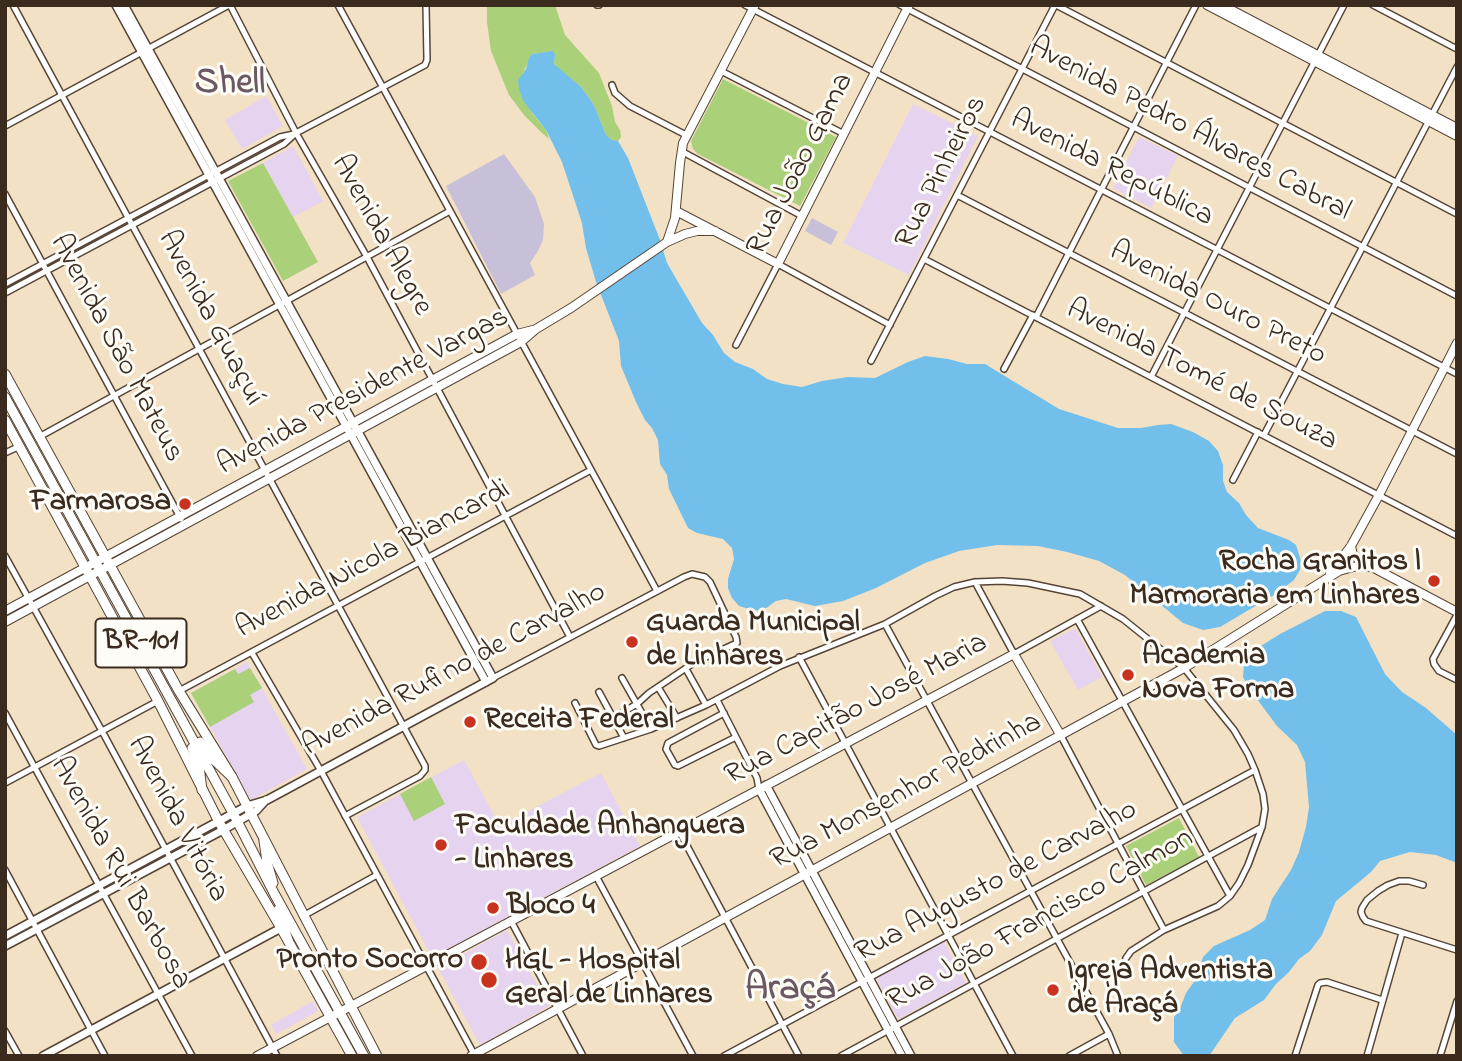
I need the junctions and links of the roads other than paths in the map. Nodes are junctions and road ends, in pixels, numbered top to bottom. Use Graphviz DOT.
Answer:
graph roads {
  1 [pos="12,5"];
  2 [pos="116,5"];
  3 [pos="124,5"];
  4 [pos="230,5"];
  5 [pos="338,5"];
  6 [pos="426,5"];
  7 [pos="1056,5"];
  8 [pos="1196,5"];
  9 [pos="1207,5"];
  10 [pos="1222,5"];
  11 [pos="1344,5"];
  12 [pos="1373,5"];
  13 [pos="906,6"];
  14 [pos="751,7"];
  15 [pos="1457,49"];
  16 [pos="145,51"];
  17 [pos="1316,58"];
  18 [pos="1166,63"];
  19 [pos="1457,67"];
  20 [pos="1022,69"];
  21 [pos="720,71"];
  22 [pos="875,73"];
  23 [pos="612,85"];
  24 [pos="383,88"];
  25 [pos="61,96"];
  26 [pos="1430,118"];
  27 [pos="1282,123"];
  28 [pos="5,126"];
  29 [pos="1133,127"];
  30 [pos="1457,128"];
  31 [pos="990,132"];
  32 [pos="296,133"];
  33 [pos="844,134"];
  34 [pos="686,135"];
  35 [pos="1457,136"];
  36 [pos="681,151"];
  37 [pos="214,177"];
  38 [pos="1396,183"];
  39 [pos="1249,187"];
  40 [pos="1101,190"];
  41 [pos="5,194"];
  42 [pos="957,195"];
  43 [pos="450,211"];
  44 [pos="676,211"];
  45 [pos="1457,214"];
  46 [pos="802,216"];
  47 [pos="128,218"];
  48 [pos="132,225"];
  49 [pos="715,231"];
  50 [pos="665,244"];
  51 [pos="1363,247"];
  52 [pos="1217,250"];
  53 [pos="1069,253"];
  54 [pos="367,257"];
  55 [pos="924,259"];
  56 [pos="43,264"];
  57 [pos="778,264"];
  58 [pos="47,271"];
  59 [pos="5,284"];
  60 [pos="5,293"];
  61 [pos="1457,296"];
  62 [pos="283,303"];
  63 [pos="1330,309"];
  64 [pos="1184,313"];
  65 [pos="1035,316"];
  66 [pos="890,325"];
  67 [pos="519,338"];
  68 [pos="1457,343"];
  69 [pos="736,345"];
  70 [pos="199,349"];
  71 [pos="871,361"];
  72 [pos="1444,368"];
  73 [pos="1003,369"];
  74 [pos="1297,372"];
  75 [pos="5,374"];
  76 [pos="1457,374"];
  77 [pos="1151,377"];
  78 [pos="435,384"];
  79 [pos="114,396"];
  80 [pos="5,397"];
  81 [pos="5,419"];
  82 [pos="352,429"];
  83 [pos="1412,431"];
  84 [pos="1261,434"];
  85 [pos="39,437"];
  86 [pos="20,446"];
  87 [pos="5,453"];
  88 [pos="1457,454"];
  89 [pos="591,470"];
  90 [pos="267,475"];
  91 [pos="1233,480"];
  92 [pos="1379,495"];
  93 [pos="506,516"];
  94 [pos="182,521"];
  95 [pos="1457,536"];
  96 [pos="1351,546"];
  97 [pos="5,556"];
  98 [pos="424,560"];
  99 [pos="103,564"];
  100 [pos="1371,567"];
  101 [pos="88,572"];
  102 [pos="1323,581"];
  103 [pos="975,582"];
  104 [pos="656,591"];
  105 [pos="28,598"];
  106 [pos="338,606"];
  107 [pos="1101,606"];
  108 [pos="33,607"];
  109 [pos="5,611"];
  110 [pos="1457,614"];
  111 [pos="1077,619"];
  112 [pos="5,622"];
  113 [pos="886,624"];
  114 [pos="570,637"];
  115 [pos="253,653"];
  116 [pos="1014,654"];
  117 [pos="799,657"];
  118 [pos="1184,667"];
  119 [pos="686,669"];
  120 [pos="622,678"];
  121 [pos="489,680"];
  122 [pos="1457,680"];
  123 [pos="658,687"];
  124 [pos="179,691"];
  125 [pos="599,692"];
  126 [pos="717,700"];
  127 [pos="927,700"];
  128 [pos="158,701"];
  129 [pos="1122,701"];
  130 [pos="575,704"];
  131 [pos="637,704"];
  132 [pos="706,705"];
  133 [pos="5,713"];
  134 [pos="724,713"];
  135 [pos="181,717"];
  136 [pos="613,718"];
  137 [pos="677,718"];
  138 [pos="403,726"];
  139 [pos="651,729"];
  140 [pos="102,731"];
  141 [pos="1061,736"];
  142 [pos="736,737"];
  143 [pos="624,738"];
  144 [pos="845,743"];
  145 [pos="35,767"];
  146 [pos="1255,769"];
  147 [pos="321,771"];
  148 [pos="232,777"];
  149 [pos="5,783"];
  150 [pos="972,784"];
  151 [pos="763,787"];
  152 [pos="202,790"];
  153 [pos="1182,809"];
  154 [pos="249,810"];
  155 [pos="345,816"];
  156 [pos="236,817"];
  157 [pos="221,826"];
  158 [pos="1262,827"];
  159 [pos="891,828"];
  160 [pos="679,831"];
  161 [pos="264,841"];
  162 [pos="1118,844"];
  163 [pos="168,854"];
  164 [pos="1208,856"];
  165 [pos="5,870"];
  166 [pos="808,872"];
  167 [pos="377,875"];
  168 [pos="265,876"];
  169 [pos="596,876"];
  170 [pos="1423,885"];
  171 [pos="102,890"];
  172 [pos="1031,890"];
  173 [pos="1143,891"];
  174 [pos="275,895"];
  175 [pos="1230,896"];
  176 [pos="303,916"];
  177 [pos="725,918"];
  178 [pos="511,921"];
  179 [pos="33,922"];
  180 [pos="281,928"];
  181 [pos="37,929"];
  182 [pos="1164,930"];
  183 [pos="1402,933"];
  184 [pos="948,935"];
  185 [pos="5,936"];
  186 [pos="1057,939"];
  187 [pos="288,940"];
  188 [pos="5,946"];
  189 [pos="1457,950"];
  190 [pos="224,958"];
  191 [pos="1126,958"];
  192 [pos="643,962"];
  193 [pos="426,966"];
  194 [pos="866,979"];
  195 [pos="975,983"];
  196 [pos="158,993"];
  197 [pos="1382,1000"];
  198 [pos="1457,1001"];
  199 [pos="351,1006"];
  200 [pos="558,1008"];
  201 [pos="340,1011"];
  202 [pos="330,1016"];
  203 [pos="1454,1019"];
  204 [pos="782,1024"];
  205 [pos="892,1028"];
  206 [pos="91,1030"];
  207 [pos="5,1031"];
  208 [pos="1109,1034"];
  209 [pos="275,1052"];
  210 [pos="472,1055"];
  211 [pos="19,1056"];
  212 [pos="43,1056"];
  213 [pos="105,1056"];
  214 [pos="192,1056"];
  215 [pos="257,1056"];
  216 [pos="352,1056"];
  217 [pos="364,1056"];
  218 [pos="377,1056"];
  219 [pos="583,1056"];
  220 [pos="693,1056"];
  221 [pos="723,1056"];
  222 [pos="799,1056"];
  223 [pos="841,1056"];
  224 [pos="902,1056"];
  225 [pos="911,1056"];
  226 [pos="1013,1056"];
  227 [pos="1069,1056"];
  228 [pos="1118,1056"];
  229 [pos="1295,1056"];
  230 [pos="1367,1056"];
  231 [pos="1440,1056"];
  1 -- 25 [label="street, Avenida Guaçuí"];
  2 -- 16 [label="street"];
  3 -- 16 [label="street"];
  4 -- 16 [label="street"];
  4 -- 32 [label="street, Avenida Alegre"];
  5 -- 24 [label="street"];
  6 -- 24 [label="street"];
  7 -- 18 [label="street"];
  7 -- 20 [label="street, Rua Pinheiros"];
  8 -- 18 [label="street"];
  9 -- 17 [label="main road"];
  10 -- 17 [label="main road"];
  11 -- 17 [label="street"];
  12 -- 15 [label="street"];
  13 -- 20 [label="street, Avenida Pedro Álvares Cabral"];
  13 -- 22 [label="main road, Rua João Gama"];
  14 -- 21 [label="main road"];
  14 -- 22 [label="street, Avenida República"];
  16 -- 25 [label="street"];
  16 -- 37 [label="street"];
  17 -- 26 [label="main road"];
  17 -- 27 [label="street"];
  18 -- 27 [label="street"];
  18 -- 29 [label="street"];
  19 -- 26 [label="street"];
  20 -- 29 [label="street, Avenida Pedro Álvares Cabral"];
  20 -- 31 [label="street, Rua Pinheiros"];
  21 -- 33 [label="street"];
  21 -- 34 [label="main road"];
  22 -- 31 [label="street, Avenida República"];
  22 -- 33 [label="main road, Rua João Gama"];
  23 -- 34 [label="street"];
  24 -- 32 [label="street"];
  24 -- 43 [label="street"];
  25 -- 28 [label="street"];
  25 -- 47 [label="street, Avenida Guaçuí"];
  26 -- 30 [label="main road"];
  26 -- 35 [label="main road"];
  26 -- 38 [label="street"];
  27 -- 38 [label="street"];
  27 -- 39 [label="street"];
  29 -- 39 [label="street, Avenida Pedro Álvares Cabral"];
  29 -- 40 [label="street"];
  31 -- 40 [label="street, Avenida República"];
  31 -- 42 [label="street, Rua Pinheiros"];
  32 -- 37 [label="street"];
  32 -- 54 [label="street, Avenida Alegre"];
  33 -- 46 [label="main road, Rua João Gama"];
  34 -- 36 [label="main road"];
  36 -- 44 [label="main road"];
  36 -- 46 [label="street"];
  37 -- 47 [label="street"];
  37 -- 48 [label="street"];
  37 -- 62 [label="street"];
  38 -- 45 [label="street"];
  38 -- 51 [label="street"];
  39 -- 51 [label="street, Avenida Pedro Álvares Cabral"];
  39 -- 52 [label="street"];
  40 -- 52 [label="street, Avenida República"];
  40 -- 53 [label="street"];
  41 -- 56 [label="street, Avenida São Mateus"];
  42 -- 53 [label="street, Avenida Ouro Preto"];
  42 -- 55 [label="street, Rua Pinheiros"];
  43 -- 54 [label="street"];
  43 -- 67 [label="street"];
  44 -- 49 [label="main road"];
  44 -- 50 [label="main road"];
  46 -- 57 [label="main road, Rua João Gama"];
  47 -- 48 [label="street, Avenida Guaçuí"];
  47 -- 56 [label="street"];
  48 -- 58 [label="street"];
  48 -- 70 [label="street, Avenida Guaçuí"];
  49 -- 50 [label="main road, Avenida Presidente Vargas"];
  49 -- 57 [label="main road"];
  50 -- 67 [label="main road, Avenida Presidente Vargas"];
  51 -- 61 [label="street, Avenida Pedro Álvares Cabral"];
  51 -- 63 [label="street"];
  52 -- 63 [label="street, Avenida República"];
  52 -- 64 [label="street"];
  53 -- 64 [label="street, Avenida Ouro Preto"];
  53 -- 65 [label="street"];
  54 -- 62 [label="street"];
  54 -- 78 [label="street, Avenida Alegre"];
  55 -- 65 [label="street, Avenida Tomé de Souza"];
  55 -- 66 [label="street, Rua Pinheiros"];
  56 -- 58 [label="street, Avenida São Mateus"];
  56 -- 59 [label="street"];
  57 -- 66 [label="street"];
  57 -- 69 [label="street, Rua João Gama"];
  58 -- 60 [label="street"];
  58 -- 79 [label="street, Avenida São Mateus"];
  62 -- 70 [label="street"];
  62 -- 82 [label="street"];
  63 -- 72 [label="street, Avenida República"];
  63 -- 74 [label="street"];
  64 -- 74 [label="street, Avenida Ouro Preto"];
  64 -- 77 [label="street"];
  65 -- 73 [label="street"];
  65 -- 77 [label="street, Avenida Tomé de Souza"];
  66 -- 71 [label="street, Rua Pinheiros"];
  67 -- 78 [label="main road, Avenida Presidente Vargas"];
  67 -- 89 [label="street"];
  68 -- 72 [label="main road"];
  70 -- 79 [label="street"];
  70 -- 90 [label="street, Avenida Guaçuí"];
  72 -- 76 [label="street, Avenida República"];
  72 -- 83 [label="main road"];
  74 -- 83 [label="street, Avenida Ouro Preto"];
  74 -- 84 [label="street"];
  75 -- 85 [label="main road"];
  77 -- 84 [label="street, Avenida Tomé de Souza"];
  78 -- 82 [label="main road, Avenida Presidente Vargas"];
  78 -- 93 [label="street, Avenida Alegre"];
  79 -- 85 [label="street"];
  79 -- 94 [label="street, Avenida São Mateus"];
  80 -- 99 [label="main road, BR-101"];
  81 -- 86 [label="main road"];
  82 -- 90 [label="main road, Avenida Presidente Vargas"];
  82 -- 98 [label="street"];
  83 -- 88 [label="street, Avenida Ouro Preto"];
  83 -- 92 [label="main road"];
  84 -- 91 [label="street"];
  84 -- 92 [label="street, Avenida Tomé de Souza"];
  85 -- 99 [label="main road"];
  86 -- 87 [label="street"];
  86 -- 101 [label="main road"];
  89 -- 93 [label="street, Avenida Nicola Biancardi"];
  89 -- 104 [label="street"];
  90 -- 94 [label="main road, Avenida Presidente Vargas"];
  90 -- 106 [label="street, Avenida Guaçuí"];
  92 -- 95 [label="street, Avenida Tomé de Souza"];
  92 -- 96 [label="main road"];
  93 -- 98 [label="street, Avenida Nicola Biancardi"];
  93 -- 114 [label="street, Avenida Alegre"];
  94 -- 99 [label="main road, Avenida Presidente Vargas"];
  96 -- 100 [label="main road"];
  96 -- 102 [label="main road"];
  97 -- 105 [label="street"];
  98 -- 106 [label="street, Avenida Nicola Biancardi"];
  98 -- 121 [label="street"];
  99 -- 101 [label="main road, Avenida Presidente Vargas"];
  99 -- 124 [label="main road"];
  99 -- 135 [label="main road, BR-101"];
  100 -- 102 [label="main road"];
  100 -- 110 [label="main road"];
  101 -- 105 [label="main road, Avenida Presidente Vargas"];
  101 -- 108 [label="main road, Avenida Presidente Vargas"];
  101 -- 128 [label="main road"];
  102 -- 118 [label="main road, Rua Monsenhor Pedrinha"];
  103 -- 107 [label="street"];
  103 -- 113 [label="street"];
  103 -- 116 [label="street"];
  104 -- 114 [label="street, Avenida Rufino de Carvalho"];
  104 -- 119 [label="street, Avenida Rufino de Carvalho"];
  105 -- 108 [label="street, Avenida Vitória"];
  105 -- 109 [label="main road, Avenida Presidente Vargas"];
  106 -- 115 [label="street, Avenida Nicola Biancardi"];
  106 -- 138 [label="street, Avenida Guaçuí"];
  107 -- 111 [label="street"];
  107 -- 118 [label="street"];
  108 -- 112 [label="main road, Avenida Presidente Vargas"];
  108 -- 140 [label="street, Avenida Vitória"];
  110 -- 122 [label="street"];
  111 -- 116 [label="street"];
  111 -- 129 [label="street"];
  113 -- 117 [label="street"];
  113 -- 127 [label="street"];
  114 -- 121 [label="street, Avenida Rufino de Carvalho"];
  115 -- 124 [label="street, Avenida Nicola Biancardi"];
  115 -- 147 [label="street"];
  116 -- 127 [label="main road, Rua Capitão José Maria"];
  116 -- 141 [label="main road"];
  117 -- 126 [label="street"];
  117 -- 144 [label="street"];
  118 -- 129 [label="main road, Rua Monsenhor Pedrinha"];
  118 -- 146 [label="street"];
  119 -- 123 [label="street"];
  119 -- 132 [label="street"];
  120 -- 131 [label="street"];
  121 -- 138 [label="street, Avenida Rufino de Carvalho"];
  123 -- 131 [label="street"];
  123 -- 137 [label="street"];
  124 -- 148 [label="main road"];
  125 -- 136 [label="street"];
  126 -- 132 [label="street"];
  126 -- 134 [label="street"];
  127 -- 144 [label="main road, Rua Capitão José Maria"];
  127 -- 150 [label="street"];
  128 -- 140 [label="street"];
  128 -- 152 [label="main road"];
  129 -- 141 [label="main road, Rua Monsenhor Pedrinha"];
  129 -- 153 [label="street"];
  130 -- 143 [label="street"];
  131 -- 136 [label="street"];
  131 -- 139 [label="street"];
  132 -- 137 [label="street"];
  133 -- 145 [label="street, Avenida Rui Barbosa"];
  134 -- 142 [label="street"];
  134 -- 142 [label="street"];
  135 -- 148 [label="main road"];
  135 -- 152 [label="main road"];
  135 -- 156 [label="main road, BR-101"];
  136 -- 143 [label="street"];
  137 -- 139 [label="street"];
  138 -- 147 [label="street, Avenida Rufino de Carvalho"];
  138 -- 155 [label="street, Avenida Guaçuí"];
  139 -- 143 [label="street"];
  140 -- 145 [label="street"];
  140 -- 163 [label="street, Avenida Vitória"];
  141 -- 150 [label="main road, Rua Monsenhor Pedrinha"];
  141 -- 162 [label="street"];
  142 -- 151 [label="street"];
  144 -- 151 [label="main road, Rua Capitão José Maria"];
  144 -- 159 [label="street"];
  145 -- 149 [label="street"];
  145 -- 171 [label="street, Avenida Rui Barbosa"];
  146 -- 153 [label="street, Rua Augusto de Carvalho"];
  146 -- 158 [label="street"];
  147 -- 154 [label="street, Avenida Rufino de Carvalho"];
  147 -- 155 [label="street"];
  148 -- 154 [label="main road"];
  150 -- 159 [label="main road, Rua Monsenhor Pedrinha"];
  150 -- 172 [label="street"];
  151 -- 160 [label="main road, Rua Capitão José Maria"];
  151 -- 166 [label="street"];
  152 -- 157 [label="main road"];
  153 -- 162 [label="street, Rua Augusto de Carvalho"];
  153 -- 164 [label="street"];
  154 -- 156 [label="street, Avenida Rufino de Carvalho"];
  154 -- 161 [label="main road"];
  155 -- 167 [label="street"];
  156 -- 157 [label="street, Avenida Rufino de Carvalho"];
  156 -- 168 [label="main road, BR-101"];
  157 -- 163 [label="street"];
  157 -- 180 [label="main road"];
  158 -- 164 [label="street, Rua João Francisco Calmon"];
  158 -- 175 [label="street"];
  159 -- 166 [label="main road, Rua Monsenhor Pedrinha"];
  159 -- 184 [label="street"];
  160 -- 169 [label="main road, Rua Capitão José Maria"];
  160 -- 177 [label="street"];
  161 -- 174 [label="main road"];
  161 -- 176 [label="main road"];
  162 -- 172 [label="street, Rua Augusto de Carvalho"];
  162 -- 173 [label="street"];
  163 -- 171 [label="street"];
  163 -- 190 [label="street, Avenida Vitória"];
  164 -- 173 [label="street, Rua João Francisco Calmon"];
  164 -- 175 [label="street"];
  165 -- 179 [label="street"];
  166 -- 177 [label="main road, Rua Monsenhor Pedrinha"];
  166 -- 194 [label="street"];
  167 -- 176 [label="street"];
  167 -- 193 [label="street"];
  168 -- 174 [label="main road, BR-101"];
  168 -- 187 [label="main road"];
  169 -- 178 [label="main road, Rua Capitão José Maria"];
  169 -- 192 [label="street"];
  170 -- 183 [label="street"];
  171 -- 179 [label="street"];
  171 -- 181 [label="street"];
  171 -- 196 [label="street, Avenida Rui Barbosa"];
  172 -- 184 [label="street, Rua Augusto de Carvalho"];
  172 -- 186 [label="street"];
  173 -- 182 [label="street"];
  173 -- 186 [label="street, Rua João Francisco Calmon"];
  174 -- 201 [label="main road, BR-101"];
  175 -- 182 [label="street"];
  176 -- 199 [label="main road"];
  177 -- 192 [label="main road, Rua Monsenhor Pedrinha"];
  177 -- 204 [label="street"];
  178 -- 193 [label="main road, Rua Capitão José Maria"];
  178 -- 200 [label="street"];
  179 -- 181 [label="street"];
  179 -- 185 [label="street"];
  180 -- 187 [label="main road"];
  180 -- 190 [label="street"];
  181 -- 188 [label="street"];
  181 -- 206 [label="street"];
  182 -- 191 [label="street"];
  183 -- 189 [label="street"];
  183 -- 197 [label="street"];
  184 -- 194 [label="street, Rua Augusto de Carvalho"];
  184 -- 195 [label="street"];
  186 -- 195 [label="street, Rua João Francisco Calmon"];
  186 -- 208 [label="street"];
  187 -- 202 [label="main road"];
  190 -- 196 [label="street"];
  190 -- 209 [label="street, Avenida Vitória"];
  192 -- 200 [label="main road, Rua Monsenhor Pedrinha"];
  192 -- 220 [label="street"];
  193 -- 199 [label="main road, Rua Capitão José Maria"];
  193 -- 210 [label="street"];
  194 -- 204 [label="street, Rua Augusto de Carvalho"];
  194 -- 205 [label="street"];
  195 -- 205 [label="street, Rua João Francisco Calmon"];
  195 -- 226 [label="street"];
  196 -- 206 [label="street"];
  196 -- 214 [label="street, Avenida Rui Barbosa"];
  197 -- 229 [label="street"];
  197 -- 230 [label="street"];
  198 -- 203 [label="street"];
  199 -- 201 [label="main road, Rua Capitão José Maria"];
  199 -- 218 [label="main road"];
  200 -- 210 [label="main road, Rua Monsenhor Pedrinha"];
  200 -- 219 [label="street"];
  201 -- 202 [label="main road, Rua Capitão José Maria"];
  201 -- 217 [label="main road, BR-101"];
  202 -- 209 [label="main road"];
  202 -- 216 [label="main road"];
  203 -- 231 [label="street"];
  204 -- 221 [label="street, Rua Augusto de Carvalho"];
  204 -- 222 [label="street"];
  205 -- 223 [label="street, Rua João Francisco Calmon"];
  205 -- 224 [label="street"];
  205 -- 225 [label="street"];
  206 -- 212 [label="street"];
  206 -- 213 [label="street"];
  207 -- 211 [label="street"];
  208 -- 227 [label="street"];
  208 -- 228 [label="street"];
  209 -- 215 [label="main road"];
}
